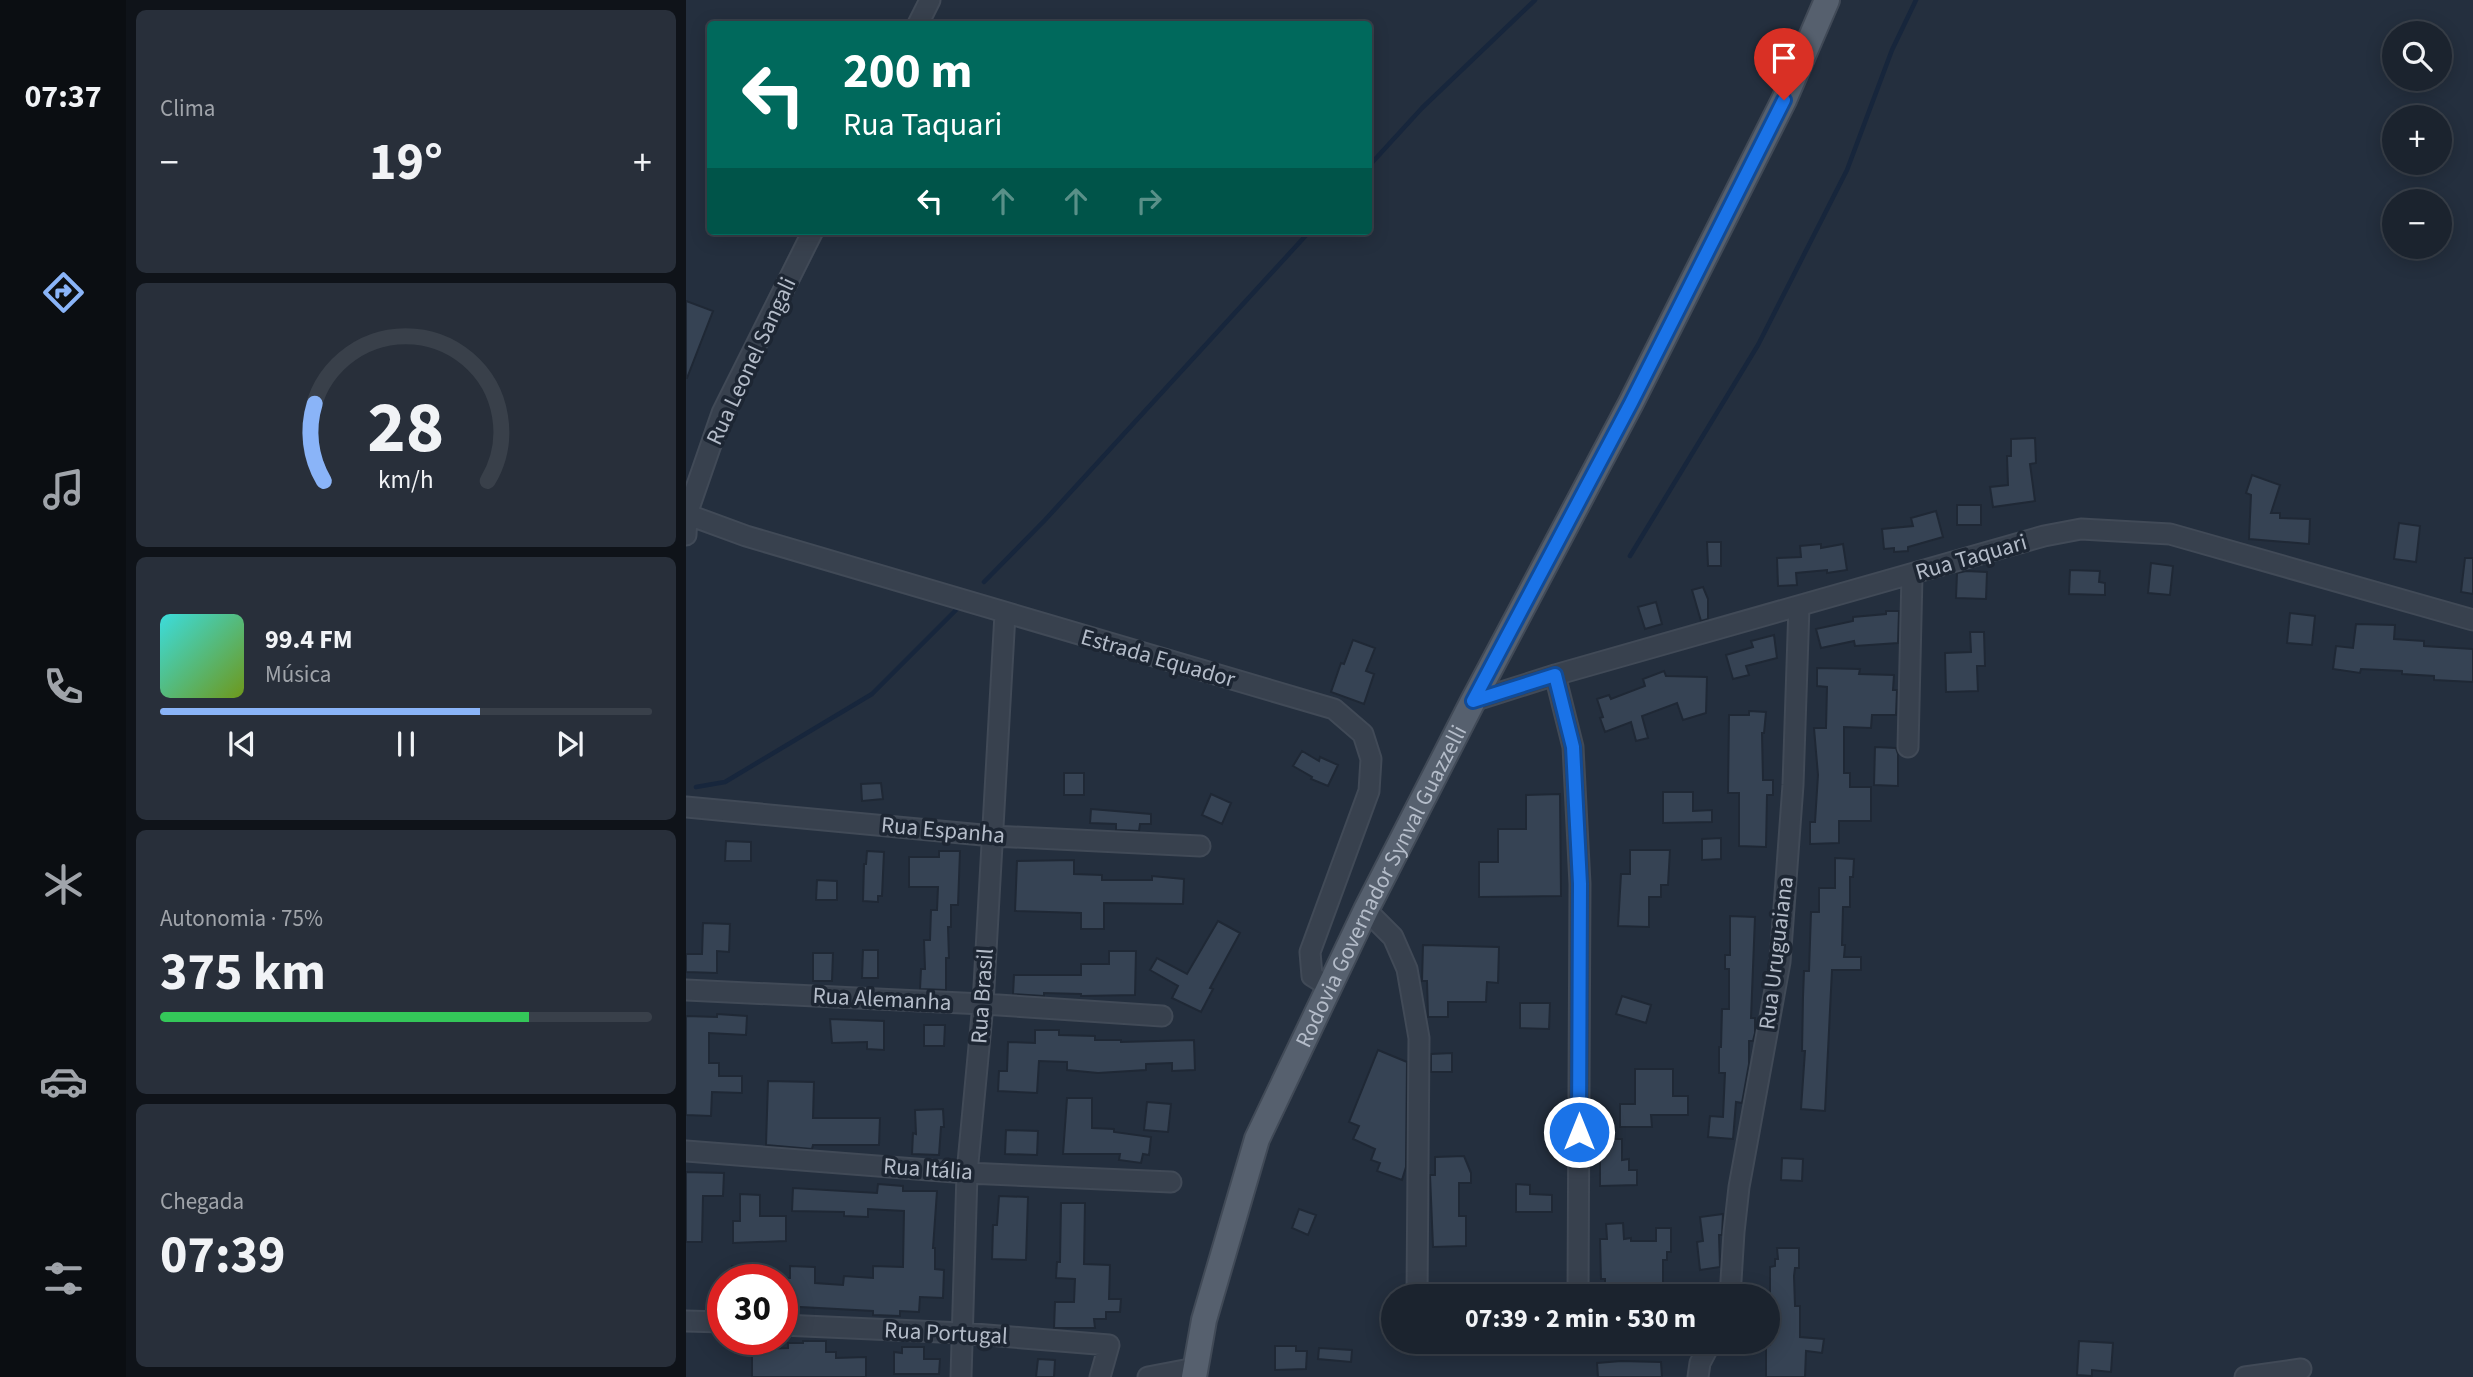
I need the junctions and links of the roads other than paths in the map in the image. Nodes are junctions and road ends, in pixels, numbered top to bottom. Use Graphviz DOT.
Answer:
graph roads {
  1 [pos="930,0"];
  2 [pos="1827,0"];
  3 [pos="920,21"];
  4 [pos="811,235"];
  5 [pos="687,514"];
  6 [pos="686,535"];
  7 [pos="1912,575"];
  8 [pos="1798,606"];
  9 [pos="1005,614"];
  10 [pos="2473,620"];
  11 [pos="1555,675"];
  12 [pos="1473,701"];
  13 [pos="1908,747"];
  14 [pos="686,807"];
  15 [pos="993,836"];
  16 [pos="1200,846"];
  17 [pos="1366,910"];
  18 [pos="1328,986"];
  19 [pos="686,990"];
  20 [pos="983,1004"];
  21 [pos="1162,1016"];
  22 [pos="686,1151"];
  23 [pos="967,1173"];
  24 [pos="1171,1182"];
  25 [pos="1417,1284"];
  26 [pos="1578,1284"];
  27 [pos="1731,1284"];
  28 [pos="686,1321"];
  29 [pos="707,1322"];
  30 [pos="798,1326"];
  31 [pos="962,1333"];
  32 [pos="1705,1354"];
  33 [pos="2301,1369"];
  34 [pos="1194,1372"];
  35 [pos="961,1377"];
  36 [pos="1100,1377"];
  37 [pos="1148,1377"];
  38 [pos="1698,1377"];
  39 [pos="2245,1377"];
  1 -- 3 [label="street"];
  2 -- 12 [label="main road, Rodovia Governador Synval Guazzelli"];
  4 -- 5 [label="street, Rua Leonel Sangali"];
  5 -- 6 [label="street, Rua Leonel Sangali"];
  5 -- 9 [label="street, Estrada Equador"];
  7 -- 8 [label="street, Rua Taquari"];
  7 -- 10 [label="street, Rua Taquari"];
  7 -- 13 [label="street"];
  8 -- 11 [label="street, Rua Taquari"];
  8 -- 27 [label="street, Rua Uruguaiana"];
  9 -- 15 [label="street, Rua Brasil"];
  9 -- 18 [label="street, Estrada Equador"];
  11 -- 12 [label="street, Rua Taquari"];
  11 -- 26 [label="street"];
  12 -- 17 [label="main road, Rodovia Governador Synval Guazzelli"];
  14 -- 15 [label="street, Rua Espanha"];
  15 -- 16 [label="street, Rua Espanha"];
  15 -- 20 [label="street, Rua Brasil"];
  17 -- 18 [label="main road, Rodovia Governador Synval Guazzelli"];
  17 -- 25 [label="street"];
  18 -- 34 [label="main road, Rodovia Governador Synval Guazzelli"];
  19 -- 20 [label="street, Rua Alemanha"];
  20 -- 21 [label="street, Rua Alemanha"];
  20 -- 23 [label="street, Rua Brasil"];
  22 -- 23 [label="street, Rua Itália"];
  23 -- 24 [label="street, Rua Itália"];
  23 -- 31 [label="street, Rua Brasil"];
  28 -- 29 [label="street"];
  30 -- 31 [label="street, Rua Portugal"];
  31 -- 35 [label="street, Rua Brasil"];
  31 -- 36 [label="street, Rua Portugal"];
  32 -- 38 [label="street"];
  33 -- 39 [label="street"];
  34 -- 37 [label="street"];
}
